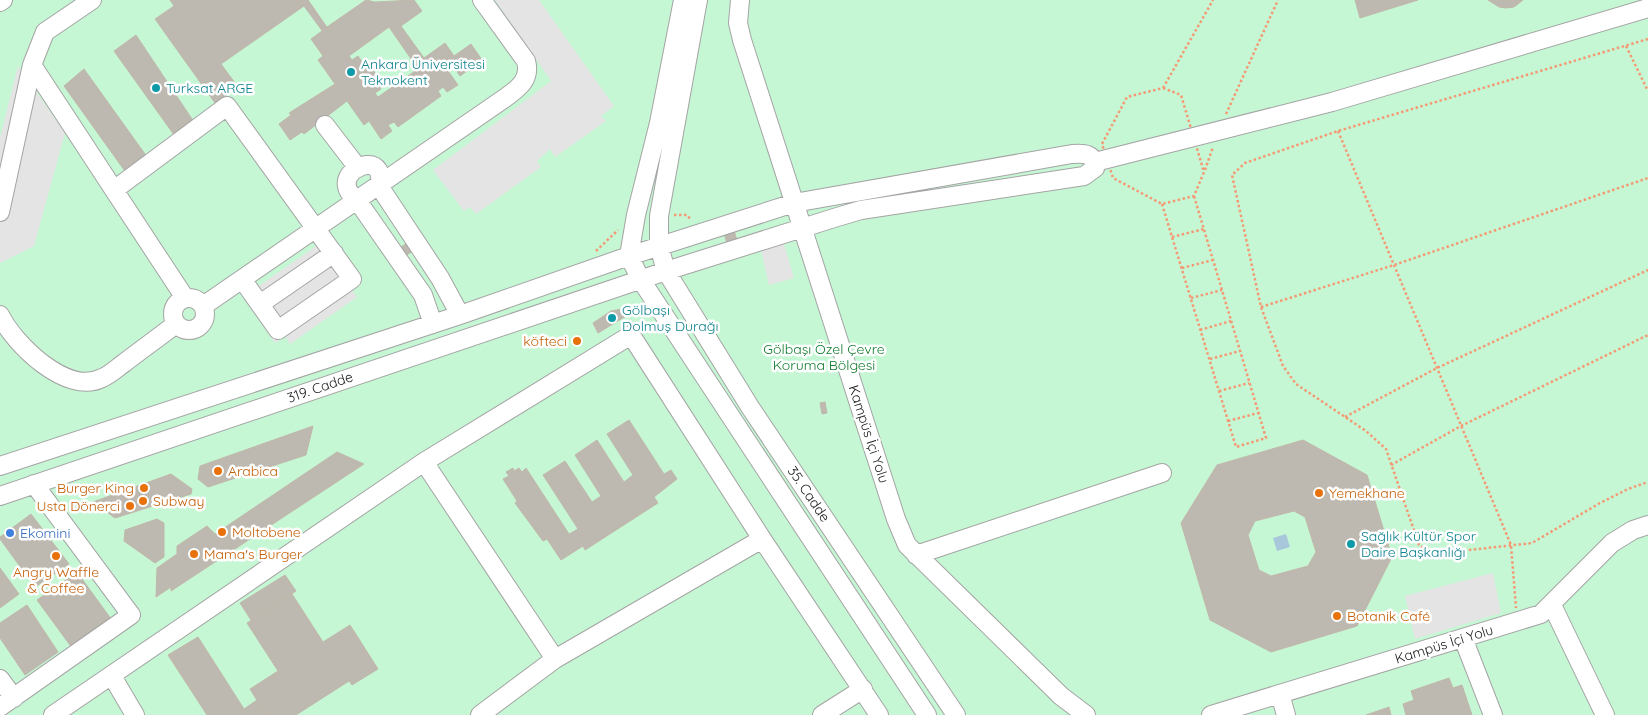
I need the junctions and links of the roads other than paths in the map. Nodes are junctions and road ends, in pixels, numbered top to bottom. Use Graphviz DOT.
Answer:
graph roads {
  1 [pos="92,0"];
  2 [pos="482,0"];
  3 [pos="683,0"];
  4 [pos="698,0"];
  5 [pos="740,0"];
  6 [pos="1648,8"];
  7 [pos="32,65"];
  8 [pos="325,125"];
  9 [pos="1095,162"];
  10 [pos="358,168"];
  11 [pos="379,185"];
  12 [pos="114,190"];
  13 [pos="357,200"];
  14 [pos="794,203"];
  15 [pos="0,212"];
  16 [pos="316,228"];
  17 [pos="802,229"];
  18 [pos="659,246"];
  19 [pos="334,253"];
  20 [pos="629,256"];
  21 [pos="666,271"];
  22 [pos="242,279"];
  23 [pos="640,280"];
  24 [pos="185,298"];
  25 [pos="260,304"];
  26 [pos="203,306"];
  27 [pos="0,315"];
  28 [pos="460,315"];
  29 [pos="176,324"];
  30 [pos="433,324"];
  31 [pos="25,458"];
  32 [pos="424,462"];
  33 [pos="0,466"];
  34 [pos="1162,472"];
  35 [pos="40,482"];
  36 [pos="0,496"];
  37 [pos="1648,525"];
  38 [pos="762,539"];
  39 [pos="916,555"];
  40 [pos="1552,605"];
  41 [pos="1463,638"];
  42 [pos="554,659"];
  43 [pos="112,676"];
  44 [pos="0,679"];
  45 [pos="863,689"];
  46 [pos="1280,694"];
  47 [pos="7,702"];
  48 [pos="502,709"];
  49 [pos="53,715"];
  50 [pos="135,715"];
  51 [pos="480,715"];
  52 [pos="822,715"];
  53 [pos="879,715"];
  54 [pos="927,715"];
  55 [pos="956,715"];
  56 [pos="1086,715"];
  57 [pos="1211,715"];
  58 [pos="1286,715"];
  59 [pos="1493,715"];
  60 [pos="1605,715"];
  1 -- 7 [label="street"];
  2 -- 11 [label="street"];
  3 -- 20 [label="street"];
  4 -- 18 [label="street, 35. Cadde"];
  5 -- 14 [label="street, Kampüs İçi Yolu"];
  6 -- 9 [label="street"];
  7 -- 12 [label="street"];
  7 -- 15 [label="street"];
  8 -- 10 [label="street"];
  9 -- 14 [label="street, 319. Cadde"];
  9 -- 17 [label="street, 319. Cadde"];
  10 -- 11 [label="street"];
  10 -- 13 [label="street"];
  11 -- 13 [label="street"];
  11 -- 28 [label="street"];
  12 -- 16 [label="street"];
  12 -- 24 [label="street"];
  13 -- 16 [label="street"];
  13 -- 30 [label="street"];
  14 -- 17 [label="street, Kampüs İçi Yolu"];
  14 -- 18 [label="street, 319. Cadde"];
  16 -- 19 [label="street"];
  16 -- 22 [label="street"];
  17 -- 21 [label="street, 319. Cadde"];
  17 -- 39 [label="street, Kampüs İçi Yolu"];
  18 -- 20 [label="street, 319. Cadde"];
  18 -- 21 [label="street, 35. Cadde"];
  19 -- 25 [label="street"];
  19 -- 25 [label="street"];
  20 -- 23 [label="street, 35. Cadde"];
  20 -- 28 [label="street, 319. Cadde"];
  21 -- 23 [label="street, 319. Cadde"];
  21 -- 55 [label="street, 35. Cadde"];
  22 -- 25 [label="street"];
  22 -- 26 [label="street"];
  23 -- 35 [label="street, 319. Cadde"];
  23 -- 54 [label="street, 35. Cadde"];
  24 -- 26 [label="street"];
  24 -- 29 [label="street"];
  26 -- 29 [label="street"];
  27 -- 29 [label="street"];
  28 -- 30 [label="street, 319. Cadde"];
  30 -- 31 [label="street, 319. Cadde"];
  31 -- 33 [label="street, 319. Cadde"];
  31 -- 35 [label="street"];
  32 -- 38 [label="street"];
  32 -- 42 [label="street"];
  32 -- 43 [label="street"];
  34 -- 39 [label="street"];
  35 -- 36 [label="street, 319. Cadde"];
  35 -- 47 [label="street"];
  37 -- 40 [label="street, Kampüs İçi Yolu"];
  38 -- 42 [label="street"];
  38 -- 45 [label="street"];
  39 -- 56 [label="street, Kampüs İçi Yolu"];
  40 -- 41 [label="street, Kampüs İçi Yolu"];
  40 -- 60 [label="street"];
  41 -- 46 [label="street, Kampüs İçi Yolu"];
  41 -- 59 [label="street"];
  42 -- 48 [label="street"];
  43 -- 49 [label="street"];
  43 -- 50 [label="street"];
  44 -- 47 [label="street"];
  45 -- 52 [label="street"];
  45 -- 53 [label="street"];
  46 -- 57 [label="street, Kampüs İçi Yolu"];
  46 -- 58 [label="street"];
  48 -- 51 [label="street"];
}
